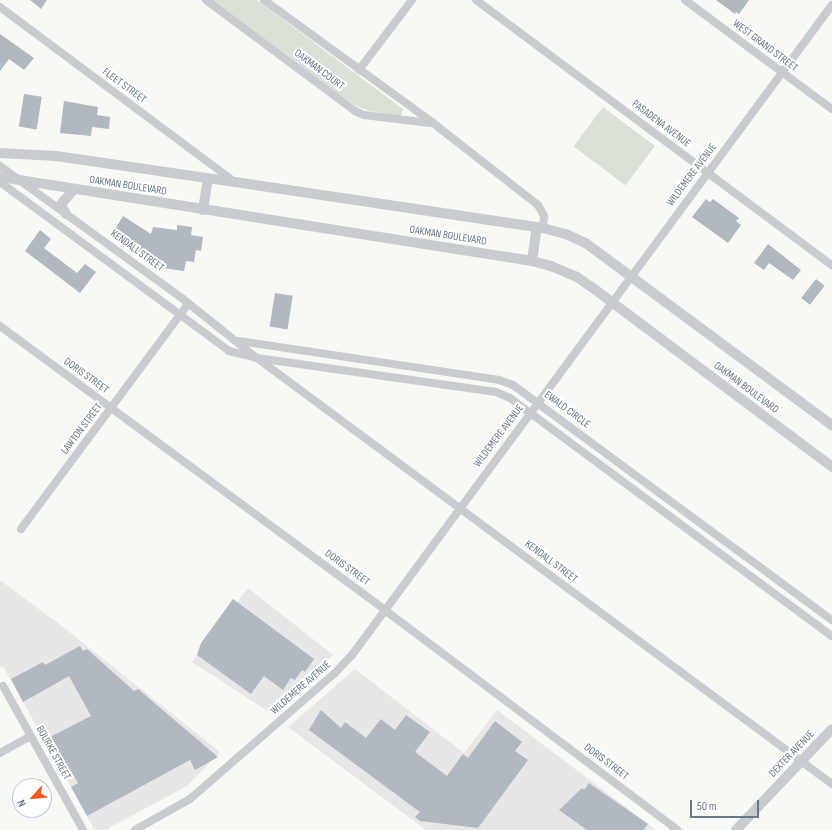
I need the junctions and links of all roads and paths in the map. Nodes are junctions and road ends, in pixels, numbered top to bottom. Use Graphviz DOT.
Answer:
graph roads {
  1 [pos="206,0"];
  2 [pos="264,0"];
  3 [pos="412,0"];
  4 [pos="476,0"];
  5 [pos="685,0"];
  6 [pos="832,5"];
  7 [pos="0,7"];
  8 [pos="358,70"];
  9 [pos="782,72"];
  10 [pos="832,109"];
  11 [pos="433,123"];
  12 [pos="0,152"];
  13 [pos="0,166"];
  14 [pos="708,173"];
  15 [pos="0,177"];
  16 [pos="208,178"];
  17 [pos="18,179"];
  18 [pos="0,182"];
  19 [pos="235,182"];
  20 [pos="74,189"];
  21 [pos="203,210"];
  22 [pos="66,214"];
  23 [pos="540,228"];
  24 [pos="532,260"];
  25 [pos="832,265"];
  26 [pos="631,276"];
  27 [pos="612,303"];
  28 [pos="188,304"];
  29 [pos="180,314"];
  30 [pos="0,326"];
  31 [pos="238,341"];
  32 [pos="257,358"];
  33 [pos="538,402"];
  34 [pos="112,408"];
  35 [pos="530,412"];
  36 [pos="832,425"];
  37 [pos="832,466"];
  38 [pos="459,508"];
  39 [pos="21,529"];
  40 [pos="386,611"];
  41 [pos="832,620"];
  42 [pos="832,636"];
  43 [pos="3,686"];
  44 [pos="832,729"];
  45 [pos="31,736"];
  46 [pos="0,753"];
  47 [pos="801,762"];
  48 [pos="832,784"];
  49 [pos="83,830"];
  50 [pos="135,830"];
  51 [pos="678,830"];
  52 [pos="736,830"];
  1 -- 11 [label="street, OAKMAN COURT"];
  2 -- 8 [label="street"];
  3 -- 8 [label="street"];
  4 -- 14 [label="street, PASADENA AVENUE"];
  5 -- 9 [label="street, WEST GRAND STREET"];
  6 -- 9 [label="street, WILDEMERE AVENUE"];
  7 -- 19 [label="street, FLEET STREET"];
  8 -- 11 [label="street"];
  9 -- 10 [label="street, WEST GRAND STREET"];
  9 -- 14 [label="street, WILDEMERE AVENUE"];
  11 -- 23 [label="street"];
  12 -- 16 [label="street, OAKMAN BOULEVARD"];
  13 -- 17 [label="street, KENDALL STREET"];
  14 -- 25 [label="street, PASADENA AVENUE"];
  14 -- 26 [label="street, WILDEMERE AVENUE"];
  15 -- 17 [label="street, OAKMAN BOULEVARD"];
  16 -- 19 [label="street, OAKMAN BOULEVARD"];
  16 -- 21 [label="street"];
  17 -- 20 [label="street, OAKMAN BOULEVARD"];
  17 -- 22 [label="street, KENDALL STREET"];
  18 -- 29 [label="street, KENDALL STREET"];
  19 -- 23 [label="street, OAKMAN BOULEVARD"];
  20 -- 21 [label="street, OAKMAN BOULEVARD"];
  20 -- 22 [label="street"];
  21 -- 24 [label="street, OAKMAN BOULEVARD"];
  22 -- 28 [label="street, KENDALL STREET"];
  23 -- 24 [label="street"];
  23 -- 26 [label="street, OAKMAN BOULEVARD"];
  24 -- 27 [label="street, OAKMAN BOULEVARD"];
  26 -- 27 [label="street, WILDEMERE AVENUE"];
  26 -- 36 [label="street, OAKMAN BOULEVARD"];
  27 -- 33 [label="street, WILDEMERE AVENUE"];
  27 -- 37 [label="street, OAKMAN BOULEVARD"];
  28 -- 29 [label="street, LAWTON STREET"];
  28 -- 31 [label="street, KENDALL STREET"];
  29 -- 32 [label="street, KENDALL STREET"];
  29 -- 34 [label="street, LAWTON STREET"];
  30 -- 34 [label="street, DORIS STREET"];
  31 -- 32 [label="street, KENDALL STREET"];
  31 -- 33 [label="street, EWALD CIRCLE"];
  32 -- 35 [label="street"];
  32 -- 38 [label="street, KENDALL STREET"];
  33 -- 35 [label="street, WILDEMERE AVENUE"];
  33 -- 41 [label="street, EWALD CIRCLE"];
  34 -- 39 [label="street, LAWTON STREET"];
  34 -- 40 [label="street, DORIS STREET"];
  35 -- 38 [label="street, WILDEMERE AVENUE"];
  35 -- 42 [label="street"];
  38 -- 40 [label="street, WILDEMERE AVENUE"];
  38 -- 47 [label="street, KENDALL STREET"];
  40 -- 50 [label="street, WILDEMERE AVENUE"];
  40 -- 51 [label="street, DORIS STREET"];
  43 -- 45 [label="street, BOURKE STREET"];
  44 -- 47 [label="street, DEXTER AVENUE"];
  45 -- 46 [label="street"];
  45 -- 49 [label="street, BOURKE STREET"];
  47 -- 48 [label="street, KENDALL STREET"];
  47 -- 52 [label="street, DEXTER AVENUE"];
}
